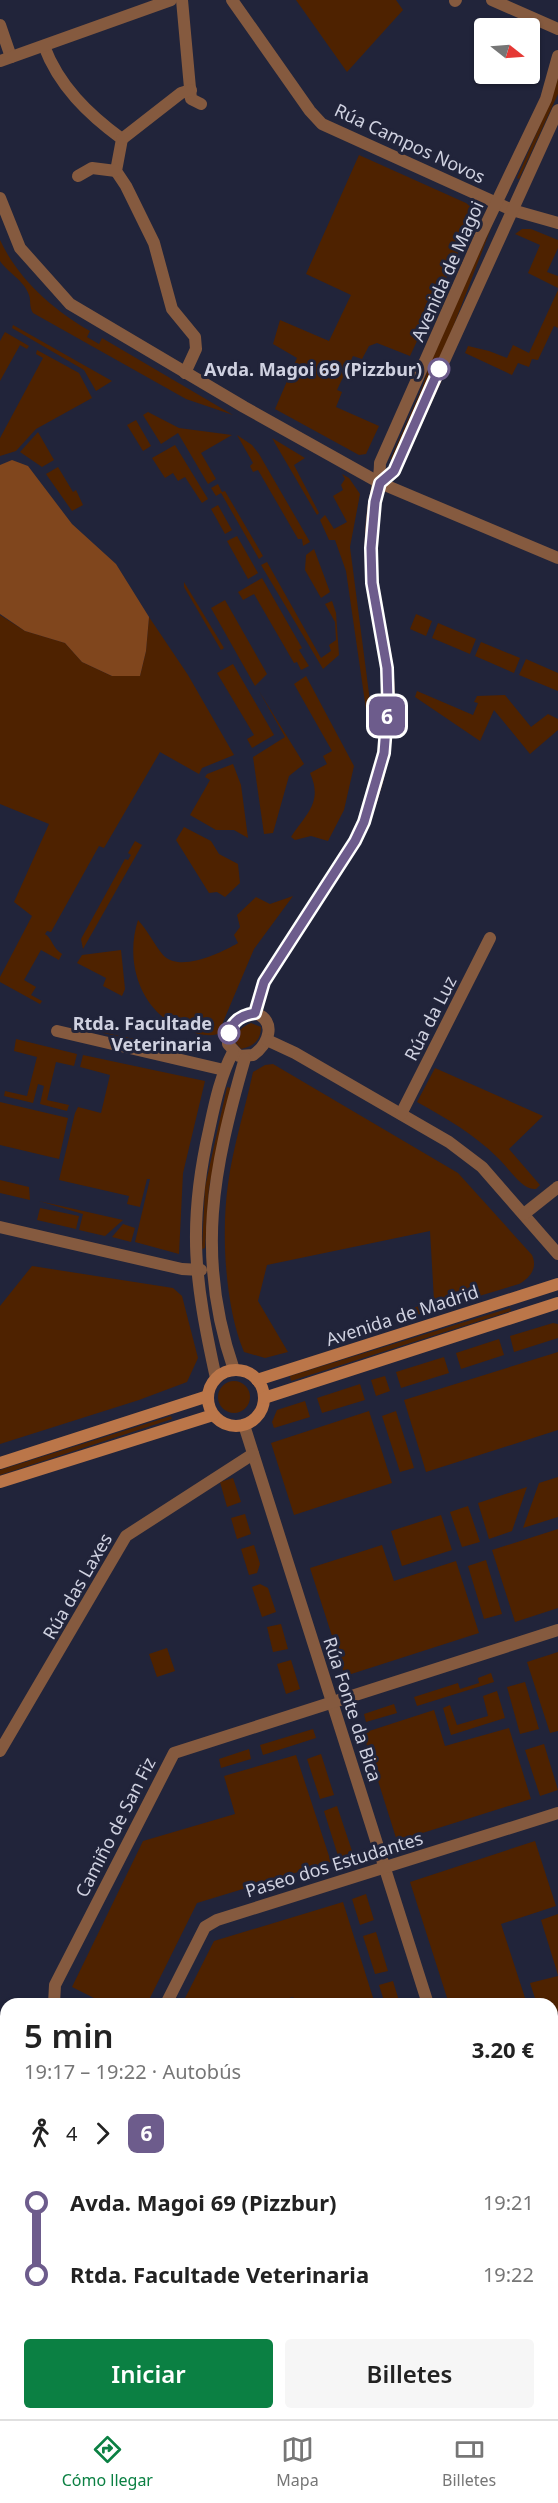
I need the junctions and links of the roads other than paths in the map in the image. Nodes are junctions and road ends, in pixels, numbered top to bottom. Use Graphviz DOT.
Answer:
graph roads {
  1 [pos="171,0"];
  2 [pos="182,0"];
  3 [pos="232,0"];
  4 [pos="492,0"];
  5 [pos="0,25"];
  6 [pos="558,29"];
  7 [pos="44,46"];
  8 [pos="558,56"];
  9 [pos="5,59"];
  10 [pos="190,90"];
  11 [pos="201,104"];
  12 [pos="558,110"];
  13 [pos="122,139"];
  14 [pos="116,171"];
  15 [pos="78,176"];
  16 [pos="0,198"];
  17 [pos="497,202"];
  18 [pos="512,210"];
  19 [pos="558,223"];
  20 [pos="185,373"];
  21 [pos="380,483"];
  22 [pos="558,558"];
  23 [pos="490,938"];
  24 [pos="255,1013"];
  25 [pos="57,1031"];
  26 [pos="267,1040"];
  27 [pos="233,1052"];
  28 [pos="245,1058"];
  29 [pos="224,1070"];
  30 [pos="401,1114"];
  31 [pos="558,1187"];
  32 [pos="524,1214"];
  33 [pos="0,1227"];
  34 [pos="558,1254"];
  35 [pos="211,1268"];
  36 [pos="196,1272"];
  37 [pos="558,1284"];
  38 [pos="558,1304"];
  39 [pos="234,1370"];
  40 [pos="216,1378"];
  41 [pos="257,1380"];
  42 [pos="208,1396"];
  43 [pos="264,1398"];
  44 [pos="213,1415"];
  45 [pos="244,1425"];
  46 [pos="253,1454"];
  47 [pos="0,1462"];
  48 [pos="0,1482"];
  49 [pos="558,1630"];
  50 [pos="332,1703"];
  51 [pos="0,1751"];
  52 [pos="558,1813"];
  53 [pos="385,1868"];
  54 [pos="54,1998"];
  55 [pos="169,1998"];
  56 [pos="426,1998"];
  1 -- 7 [label="street"];
  2 -- 10 [label="street"];
  3 -- 17 [label="street, Rúa Campos Novos"];
  4 -- 6 [label="street"];
  5 -- 9 [label="street"];
  7 -- 9 [label="street"];
  7 -- 13 [label="street"];
  8 -- 17 [label="street, Avenida de Magoi"];
  10 -- 11 [label="street"];
  10 -- 13 [label="street"];
  12 -- 18 [label="street, Avenida de Magoi"];
  13 -- 14 [label="street"];
  14 -- 15 [label="street"];
  14 -- 20 [label="street"];
  16 -- 20 [label="street"];
  17 -- 18 [label="street, Rúa Campos Novos"];
  17 -- 21 [label="street, Avenida de Magoi"];
  18 -- 19 [label="street, Rúa Campos Novos"];
  18 -- 21 [label="street, Avenida de Magoi"];
  20 -- 21 [label="street"];
  21 -- 22 [label="street"];
  21 -- 24 [label="street"];
  23 -- 30 [label="street, Rúa da Luz"];
  24 -- 26 [label="street"];
  24 -- 27 [label="street"];
  25 -- 29 [label="street"];
  26 -- 28 [label="street"];
  26 -- 30 [label="street"];
  27 -- 28 [label="street"];
  27 -- 29 [label="street"];
  28 -- 35 [label="street"];
  29 -- 36 [label="street"];
  30 -- 32 [label="street"];
  31 -- 32 [label="street"];
  32 -- 34 [label="street"];
  33 -- 36 [label="street"];
  35 -- 36 [label="street"];
  35 -- 39 [label="street"];
  36 -- 40 [label="street"];
  37 -- 41 [label="street, Avenida de Madrid"];
  38 -- 43 [label="street, Avenida de Madrid"];
  39 -- 40 [label="street"];
  39 -- 41 [label="street"];
  40 -- 42 [label="street"];
  41 -- 43 [label="street"];
  42 -- 44 [label="street"];
  42 -- 47 [label="street"];
  43 -- 45 [label="street"];
  44 -- 45 [label="street"];
  44 -- 48 [label="street"];
  45 -- 46 [label="street, Rúa Fonte da Bica"];
  46 -- 50 [label="street, Rúa Fonte da Bica"];
  46 -- 51 [label="street, Rúa das Laxes"];
  49 -- 50 [label="street, Camiño de San Fiz"];
  50 -- 53 [label="street, Rúa Fonte da Bica"];
  50 -- 54 [label="street, Camiño de San Fiz"];
  52 -- 53 [label="street, Paseo dos Estudantes"];
  53 -- 55 [label="street, Paseo dos Estudantes"];
  53 -- 56 [label="street, Rúa Fonte da Bica"];
}
